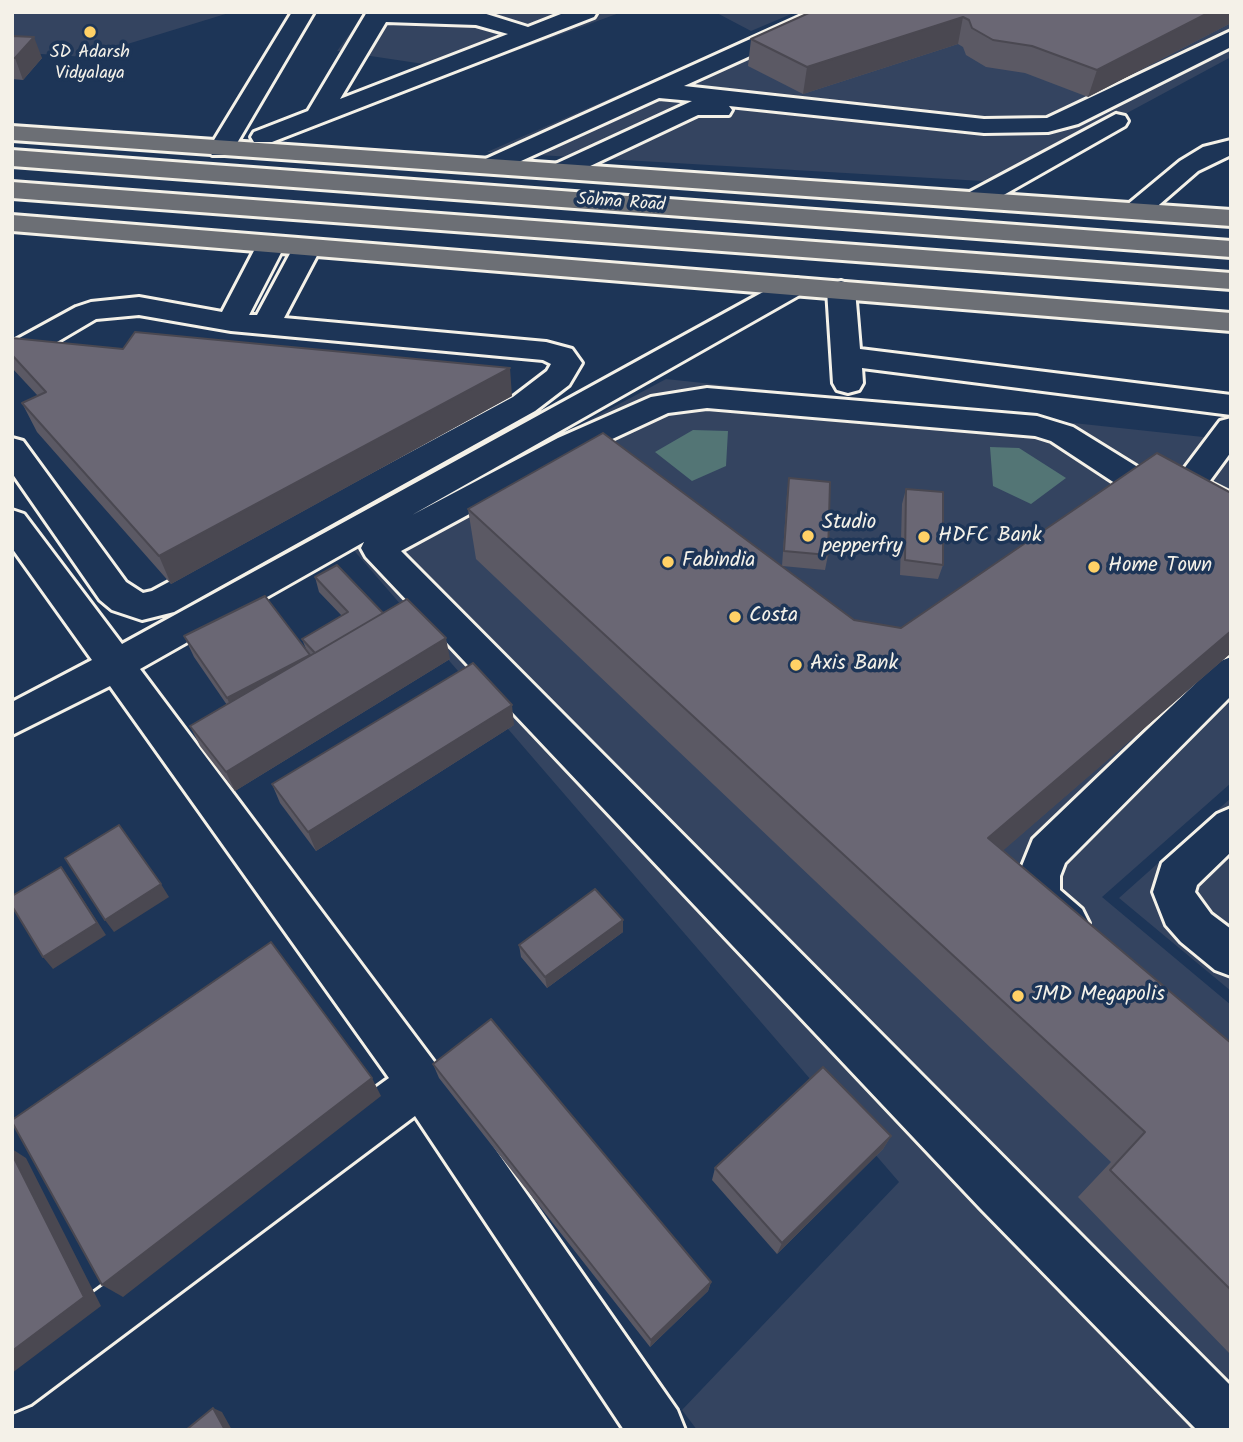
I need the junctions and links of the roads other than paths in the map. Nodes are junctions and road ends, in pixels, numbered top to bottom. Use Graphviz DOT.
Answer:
graph roads {
  1 [pos="303,12"];
  2 [pos="324,12"];
  3 [pos="586,12"];
  4 [pos="828,12"];
  5 [pos="378,13"];
  6 [pos="527,34"];
  7 [pos="1231,38"];
  8 [pos="1231,57"];
  9 [pos="301,60"];
  10 [pos="256,89"];
  11 [pos="661,90"];
  12 [pos="319,113"];
  13 [pos="12,133"];
  14 [pos="1074,144"];
  15 [pos="260,145"];
  16 [pos="1231,147"];
  17 [pos="221,150"];
  18 [pos="12,158"];
  19 [pos="488,167"];
  20 [pos="558,172"];
  21 [pos="12,190"];
  22 [pos="977,199"];
  23 [pos="1136,211"];
  24 [pos="1231,218"];
  25 [pos="12,223"];
  26 [pos="271,245"];
  27 [pos="307,248"];
  28 [pos="1231,249"];
  29 [pos="1231,281"];
  30 [pos="795,286"];
  31 [pos="841,290"];
  32 [pos="231,321"];
  33 [pos="1231,322"];
  34 [pos="267,324"];
  35 [pos="12,355"];
  36 [pos="846,357"];
  37 [pos="1231,405"];
  38 [pos="851,409"];
  39 [pos="1231,428"];
  40 [pos="569,446"];
  41 [pos="12,449"];
  42 [pos="602,472"];
  43 [pos="1142,485"];
  44 [pos="1189,486"];
  45 [pos="1230,505"];
  46 [pos="1107,506"];
  47 [pos="12,522"];
  48 [pos="118,664"];
  49 [pos="1231,672"];
  50 [pos="12,720"];
  51 [pos="1231,826"];
  52 [pos="1101,950"];
  53 [pos="1231,956"];
  54 [pos="421,1083"];
  55 [pos="12,1385"];
  56 [pos="1231,1425"];
  57 [pos="657,1430"];
  1 -- 10 [label="street"];
  2 -- 9 [label="street"];
  3 -- 6 [label="street"];
  4 -- 11 [label="street"];
  5 -- 6 [label="street"];
  5 -- 12 [label="street"];
  6 -- 12 [label="street"];
  7 -- 11 [label="street"];
  8 -- 14 [label="street"];
  10 -- 15 [label="street"];
  10 -- 17 [label="street"];
  11 -- 19 [label="street"];
  12 -- 15 [label="street"];
  13 -- 17 [label="main road"];
  14 -- 20 [label="street"];
  14 -- 22 [label="street"];
  15 -- 17 [label="main road"];
  15 -- 19 [label="main road"];
  16 -- 23 [label="street"];
  18 -- 28 [label="main road, Sohna Road"];
  19 -- 20 [label="main road"];
  20 -- 22 [label="main road"];
  21 -- 29 [label="main road, Sohna Road"];
  22 -- 23 [label="main road"];
  23 -- 24 [label="main road"];
  25 -- 26 [label="main road"];
  26 -- 27 [label="main road"];
  26 -- 32 [label="street"];
  27 -- 30 [label="main road"];
  27 -- 34 [label="street"];
  30 -- 31 [label="main road"];
  30 -- 48 [label="street"];
  31 -- 33 [label="main road"];
  31 -- 36 [label="street"];
  32 -- 34 [label="street"];
  32 -- 35 [label="street"];
  34 -- 41 [label="street"];
  36 -- 37 [label="street"];
  36 -- 38 [label="street"];
  38 -- 40 [label="street"];
  38 -- 43 [label="street"];
  39 -- 44 [label="street"];
  40 -- 42 [label="street"];
  40 -- 56 [label="street"];
  43 -- 44 [label="street"];
  43 -- 46 [label="street"];
  44 -- 45 [label="street"];
  47 -- 48 [label="street"];
  48 -- 50 [label="street"];
  48 -- 54 [label="street"];
  49 -- 52 [label="street"];
  51 -- 53 [label="street"];
  54 -- 55 [label="street"];
  54 -- 57 [label="street"];
}
